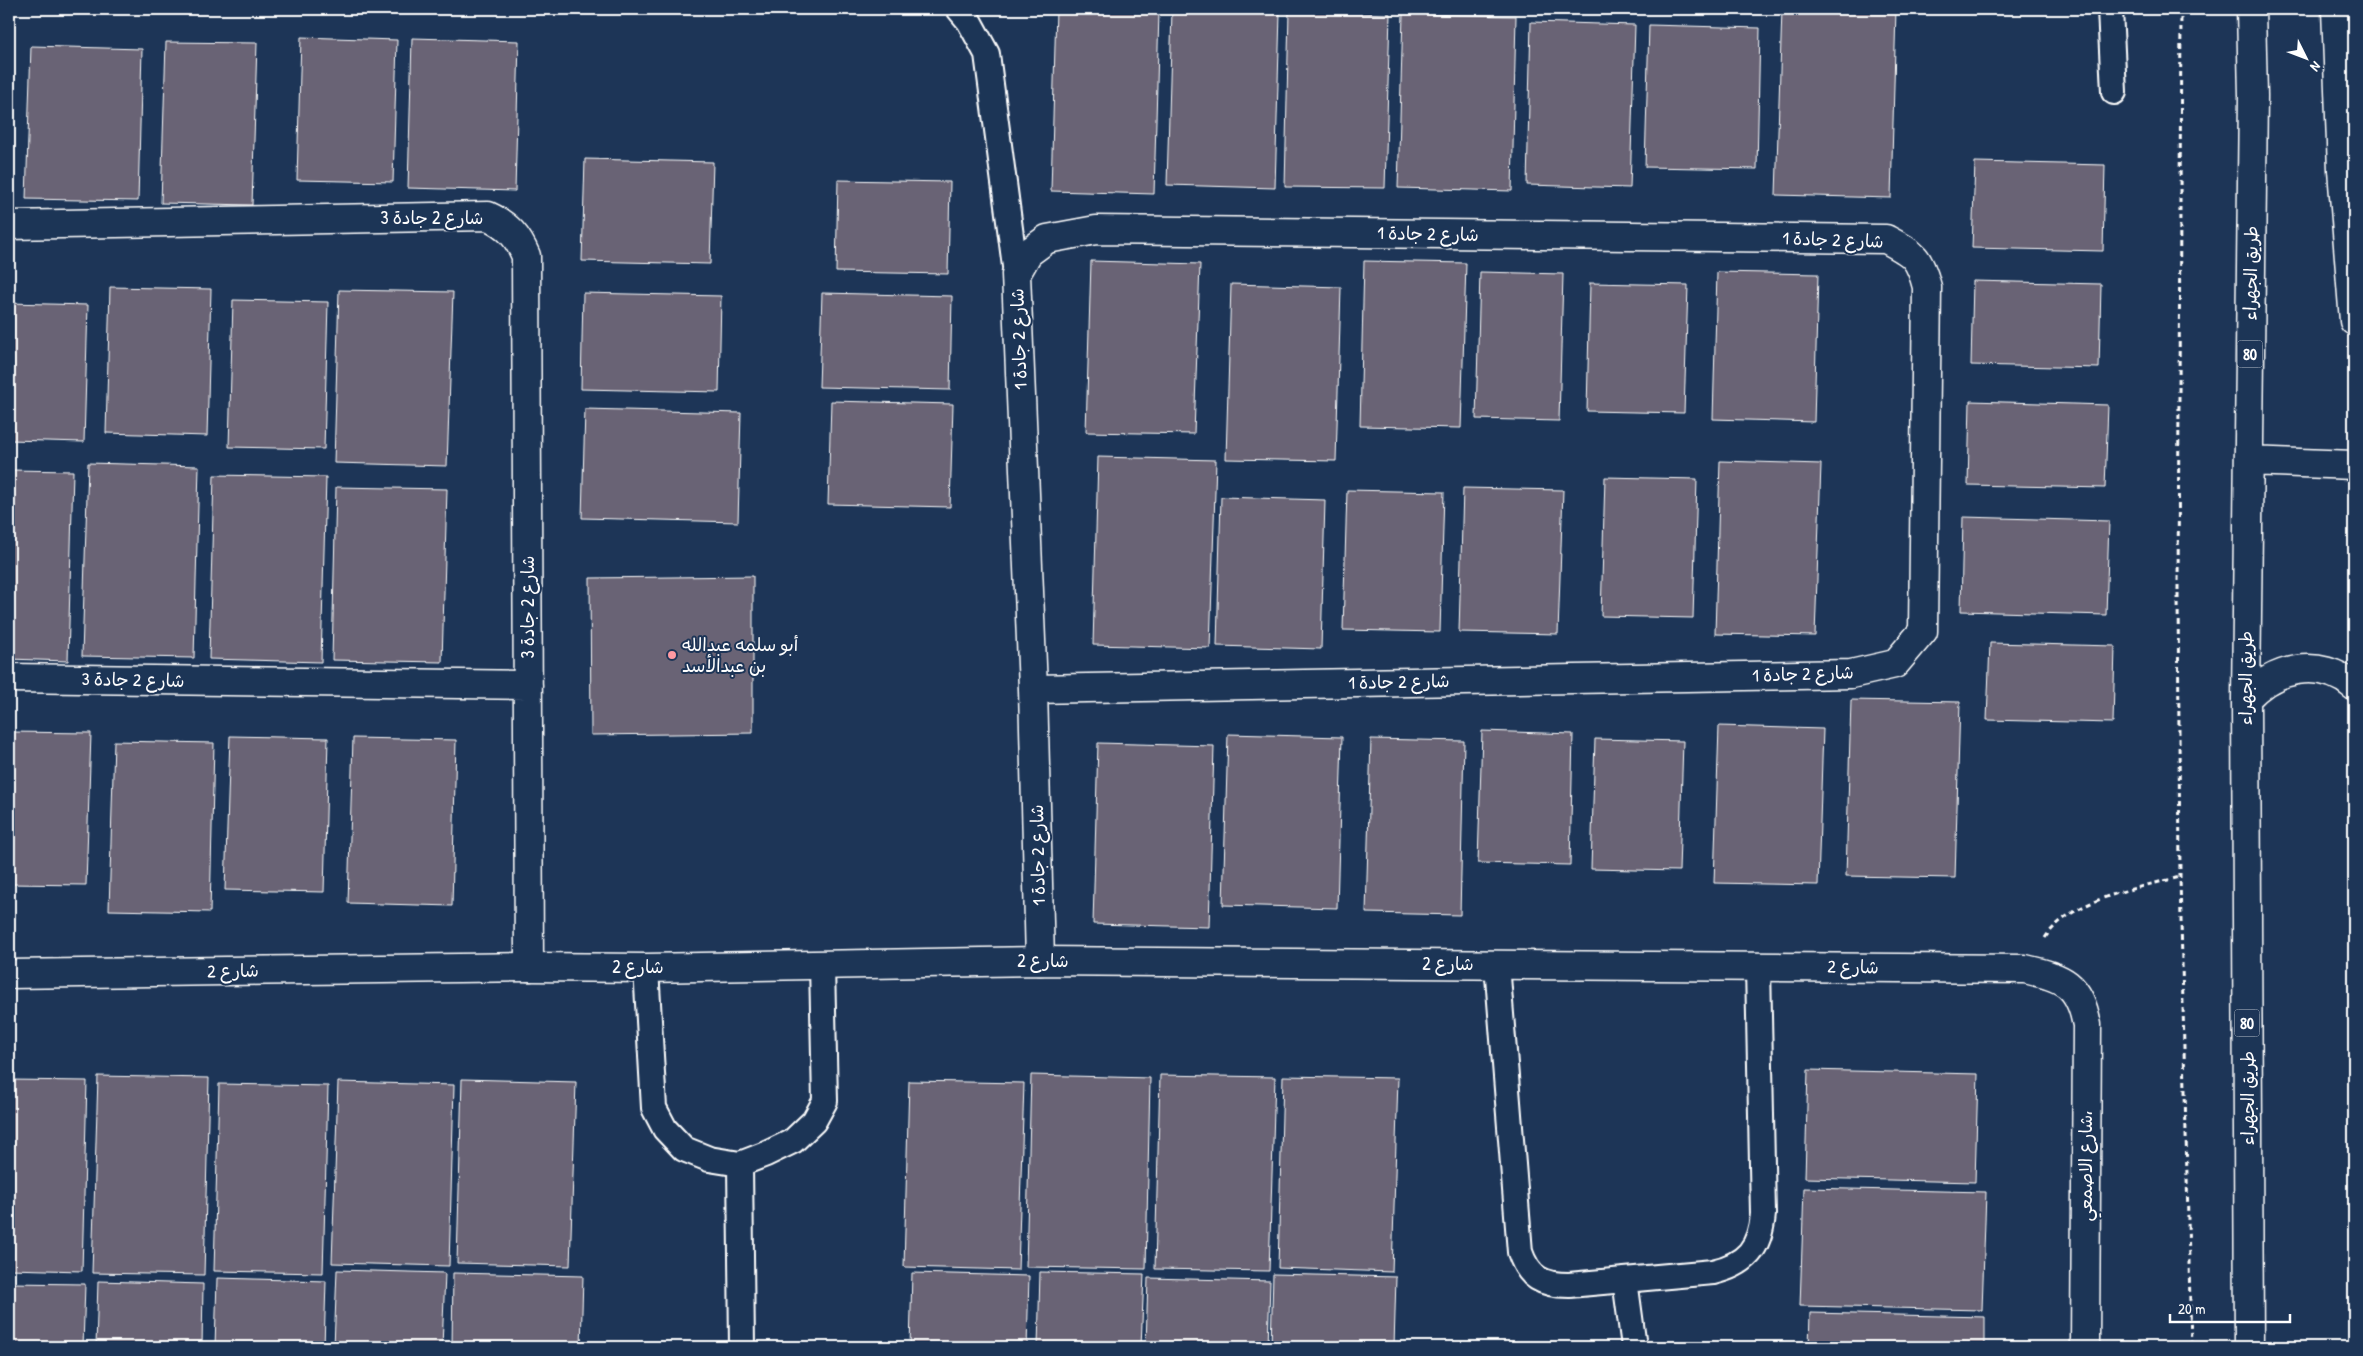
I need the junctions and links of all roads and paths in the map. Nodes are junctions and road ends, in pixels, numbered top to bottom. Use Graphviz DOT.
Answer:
graph roads {
  1 [pos="959,9"];
  2 [pos="2110,9"];
  3 [pos="2181,9"];
  4 [pos="2251,9"];
  5 [pos="2336,9"];
  6 [pos="2114,92"];
  7 [pos="9,225"];
  8 [pos="1016,274"];
  9 [pos="2354,321"];
  10 [pos="2249,461"];
  11 [pos="2354,465"];
  12 [pos="9,678"];
  13 [pos="528,686"];
  14 [pos="2354,686"];
  15 [pos="1033,689"];
  16 [pos="2246,699"];
  17 [pos="2180,877"];
  18 [pos="1040,961"];
  19 [pos="822,964"];
  20 [pos="1497,964"];
  21 [pos="1758,966"];
  22 [pos="529,967"];
  23 [pos="646,968"];
  24 [pos="2024,968"];
  25 [pos="9,974"];
  26 [pos="2073,988"];
  27 [pos="740,1164"];
  28 [pos="1626,1280"];
  29 [pos="742,1347"];
  30 [pos="1634,1347"];
  31 [pos="2085,1347"];
  32 [pos="2191,1347"];
  33 [pos="2249,1347"];
  1 -- 8 [label="lane"];
  2 -- 6 [label="lane"];
  3 -- 17 [label="path"];
  4 -- 10 [label="main road, طريق الجهراء / 80"];
  5 -- 9 [label="main road"];
  7 -- 13 [label="main road, شارع 2 جادة 3"];
  8 -- 15 [label="main road, شارع 2 جادة 1"];
  8 -- 15 [label="main road, شارع 2 جادة 1"];
  10 -- 11 [label="main road"];
  10 -- 16 [label="main road, طريق الجهراء / 80"];
  12 -- 13 [label="main road, شارع 2 جادة 3"];
  13 -- 22 [label="main road, شارع 2 جادة 3"];
  14 -- 16 [label="main road"];
  15 -- 18 [label="main road, شارع 2 جادة 1"];
  16 -- 33 [label="main road, طريق الجهراء / 80"];
  17 -- 24 [label="path"];
  17 -- 32 [label="path"];
  18 -- 19 [label="main road, شارع 2"];
  18 -- 20 [label="main road, شارع 2"];
  19 -- 23 [label="main road, شارع 2"];
  19 -- 27 [label="lane"];
  20 -- 21 [label="main road, شارع 2"];
  20 -- 28 [label="lane"];
  21 -- 24 [label="main road, شارع 2"];
  21 -- 28 [label="lane"];
  22 -- 23 [label="main road, شارع 2"];
  22 -- 25 [label="main road, شارع 2"];
  23 -- 27 [label="lane"];
  24 -- 26 [label="main road, شارع 2"];
  26 -- 31 [label="main road, شارع الاصمعي،"];
  27 -- 29 [label="lane"];
  28 -- 30 [label="lane"];
}
